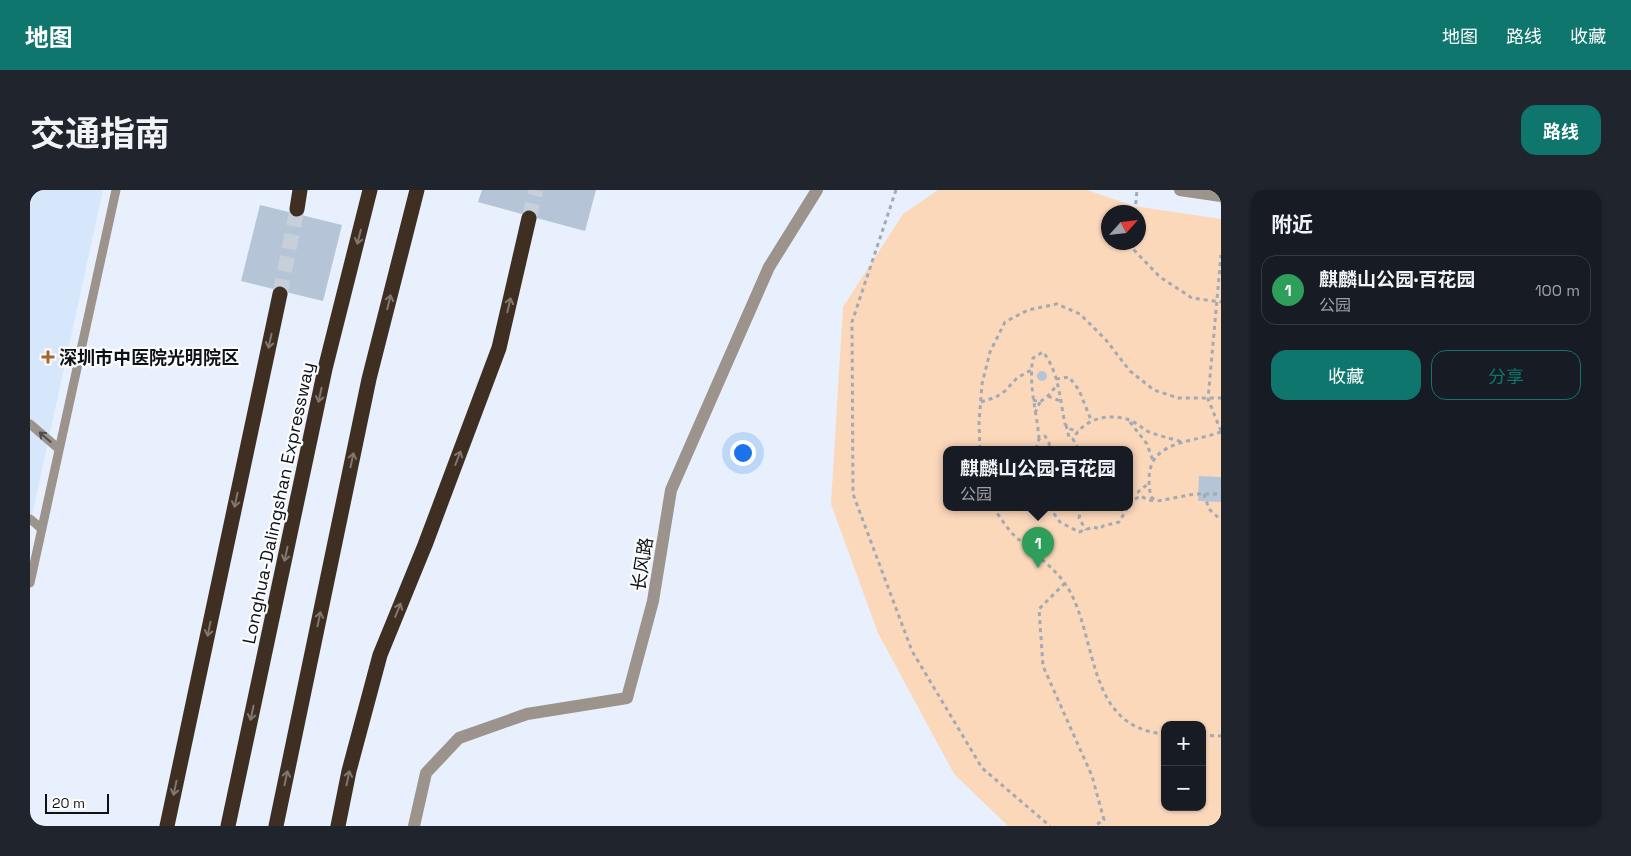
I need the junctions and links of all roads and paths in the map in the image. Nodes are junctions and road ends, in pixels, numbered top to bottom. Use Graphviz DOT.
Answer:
graph roads {
  1 [pos="116,190"];
  2 [pos="300,190"];
  3 [pos="370,190"];
  4 [pos="417,190"];
  5 [pos="817,190"];
  6 [pos="896,190"];
  7 [pos="1137,190"];
  8 [pos="1180,190"];
  9 [pos="1221,196"];
  10 [pos="1136,205"];
  11 [pos="297,208"];
  12 [pos="530,218"];
  13 [pos="1134,250"];
  14 [pos="1221,255"];
  15 [pos="280,294"];
  16 [pos="1219,302"];
  17 [pos="1031,370"];
  18 [pos="1056,379"];
  19 [pos="1057,384"];
  20 [pos="1048,396"];
  21 [pos="1221,398"];
  22 [pos="1208,399"];
  23 [pos="1033,400"];
  24 [pos="1060,401"];
  25 [pos="980,402"];
  26 [pos="1040,402"];
  27 [pos="1035,414"];
  28 [pos="1091,420"];
  29 [pos="1128,420"];
  30 [pos="30,424"];
  31 [pos="1065,424"];
  32 [pos="1078,431"];
  33 [pos="1221,432"];
  34 [pos="1040,439"];
  35 [pos="1073,439"];
  36 [pos="1184,442"];
  37 [pos="980,446"];
  38 [pos="1037,446"];
  39 [pos="1050,446"];
  40 [pos="1076,446"];
  41 [pos="59,449"];
  42 [pos="1153,462"];
  43 [pos="1149,482"];
  44 [pos="1133,493"];
  45 [pos="1204,494"];
  46 [pos="1221,494"];
  47 [pos="1133,501"];
  48 [pos="1157,501"];
  49 [pos="995,511"];
  50 [pos="1052,511"];
  51 [pos="1081,511"];
  52 [pos="1124,511"];
  53 [pos="30,519"];
  54 [pos="1221,520"];
  55 [pos="42,529"];
  56 [pos="1086,530"];
  57 [pos="30,583"];
  58 [pos="1065,583"];
  59 [pos="1161,734"];
  60 [pos="1206,735"];
  61 [pos="1221,736"];
  62 [pos="167,826"];
  63 [pos="228,826"];
  64 [pos="276,826"];
  65 [pos="338,826"];
  66 [pos="414,826"];
  67 [pos="1050,826"];
  68 [pos="1094,826"];
  1 -- 41 [label="lane"];
  2 -- 11 [label="highway"];
  3 -- 63 [label="highway, Longhua-Dalingshan Expressway, one-way"];
  64 -- 4 [label="highway, one-way"];
  5 -- 66 [label="street, 长风路"];
  6 -- 67 [label="path"];
  7 -- 10 [label="path"];
  8 -- 9 [label="street"];
  65 -- 12 [label="highway, one-way"];
  13 -- 16 [label="path"];
  14 -- 16 [label="path"];
  15 -- 62 [label="highway, one-way"];
  16 -- 22 [label="path"];
  17 -- 18 [label="path"];
  17 -- 23 [label="path"];
  17 -- 25 [label="path"];
  18 -- 19 [label="path"];
  18 -- 28 [label="path"];
  19 -- 20 [label="path"];
  19 -- 24 [label="path"];
  20 -- 24 [label="path"];
  20 -- 26 [label="path"];
  21 -- 22 [label="path"];
  22 -- 25 [label="path"];
  22 -- 33 [label="path"];
  23 -- 26 [label="path"];
  23 -- 27 [label="path"];
  24 -- 31 [label="path"];
  25 -- 37 [label="path"];
  26 -- 27 [label="path"];
  27 -- 34 [label="path"];
  28 -- 29 [label="path"];
  28 -- 32 [label="path"];
  29 -- 36 [label="path"];
  29 -- 42 [label="path"];
  41 -- 30 [label="lane, one-way"];
  31 -- 32 [label="path"];
  31 -- 35 [label="path"];
  32 -- 35 [label="path"];
  33 -- 36 [label="path"];
  34 -- 38 [label="path"];
  34 -- 39 [label="path"];
  35 -- 40 [label="path"];
  36 -- 42 [label="path"];
  41 -- 55 [label="lane"];
  42 -- 43 [label="path"];
  43 -- 44 [label="path"];
  43 -- 48 [label="path"];
  45 -- 46 [label="path"];
  45 -- 48 [label="path"];
  45 -- 54 [label="path"];
  47 -- 48 [label="path"];
  49 -- 58 [label="path"];
  50 -- 56 [label="path"];
  51 -- 56 [label="path"];
  52 -- 56 [label="path"];
  53 -- 55 [label="lane"];
  55 -- 57 [label="lane"];
  58 -- 59 [label="path"];
  58 -- 68 [label="path"];
  60 -- 61 [label="path"];
}
